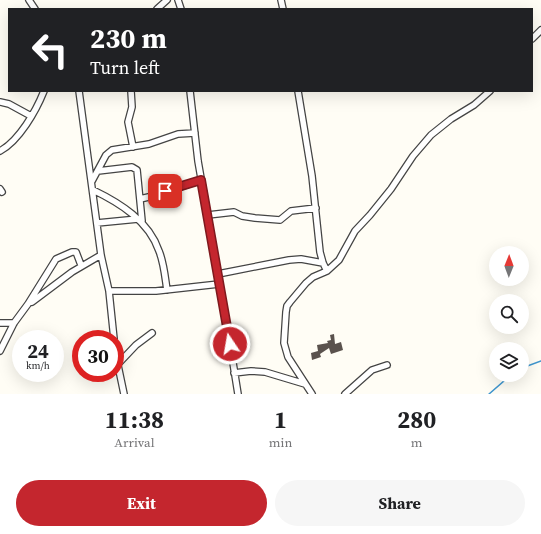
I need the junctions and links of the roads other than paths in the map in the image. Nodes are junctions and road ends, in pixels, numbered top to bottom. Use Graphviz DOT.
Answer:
graph roads {
  1 [pos="167,0"];
  2 [pos="158,8"];
  3 [pos="541,30"];
  4 [pos="533,37"];
  5 [pos="43,92"];
  6 [pos="79,92"];
  7 [pos="131,92"];
  8 [pos="190,92"];
  9 [pos="298,92"];
  10 [pos="489,92"];
  11 [pos="0,102"];
  12 [pos="31,116"];
  13 [pos="195,134"];
  14 [pos="133,147"];
  15 [pos="0,151"];
  16 [pos="98,171"];
  17 [pos="201,180"];
  18 [pos="92,181"];
  19 [pos="93,190"];
  20 [pos="140,199"];
  21 [pos="316,208"];
  22 [pos="208,215"];
  23 [pos="140,220"];
  24 [pos="97,223"];
  25 [pos="101,255"];
  26 [pos="323,263"];
  27 [pos="81,266"];
  28 [pos="327,271"];
  29 [pos="218,274"];
  30 [pos="219,284"];
  31 [pos="167,290"];
  32 [pos="109,291"];
  33 [pos="28,304"];
  34 [pos="0,323"];
  35 [pos="14,323"];
  36 [pos="113,330"];
  37 [pos="152,333"];
  38 [pos="0,351"];
  39 [pos="124,359"];
  40 [pos="387,366"];
  41 [pos="234,373"];
  42 [pos="122,382"];
  43 [pos="305,384"];
  44 [pos="124,394"];
  45 [pos="238,394"];
  46 [pos="312,394"];
  47 [pos="345,394"];
  1 -- 2 [label="street"];
  3 -- 4 [label="street"];
  5 -- 12 [label="street"];
  6 -- 18 [label="street"];
  7 -- 14 [label="street"];
  8 -- 13 [label="street"];
  9 -- 21 [label="street"];
  10 -- 28 [label="street"];
  11 -- 12 [label="street"];
  12 -- 15 [label="street"];
  13 -- 14 [label="street"];
  13 -- 17 [label="street"];
  14 -- 16 [label="street"];
  16 -- 18 [label="street"];
  16 -- 20 [label="street"];
  17 -- 20 [label="street"];
  17 -- 22 [label="street"];
  18 -- 19 [label="street"];
  19 -- 23 [label="street"];
  19 -- 24 [label="street"];
  20 -- 23 [label="street"];
  21 -- 22 [label="street"];
  21 -- 26 [label="street"];
  22 -- 29 [label="street"];
  23 -- 24 [label="street"];
  23 -- 31 [label="street"];
  24 -- 25 [label="street"];
  25 -- 27 [label="street"];
  25 -- 32 [label="street"];
  26 -- 28 [label="street"];
  26 -- 29 [label="street"];
  27 -- 33 [label="street"];
  27 -- 33 [label="street"];
  28 -- 43 [label="street"];
  29 -- 30 [label="street"];
  30 -- 31 [label="street"];
  30 -- 41 [label="street"];
  31 -- 32 [label="street"];
  32 -- 36 [label="street"];
  33 -- 35 [label="street"];
  34 -- 35 [label="street"];
  35 -- 38 [label="street"];
  37 -- 39 [label="street"];
  40 -- 47 [label="street"];
  41 -- 43 [label="street"];
  41 -- 45 [label="street"];
  42 -- 44 [label="street"];
  43 -- 46 [label="street"];
}
